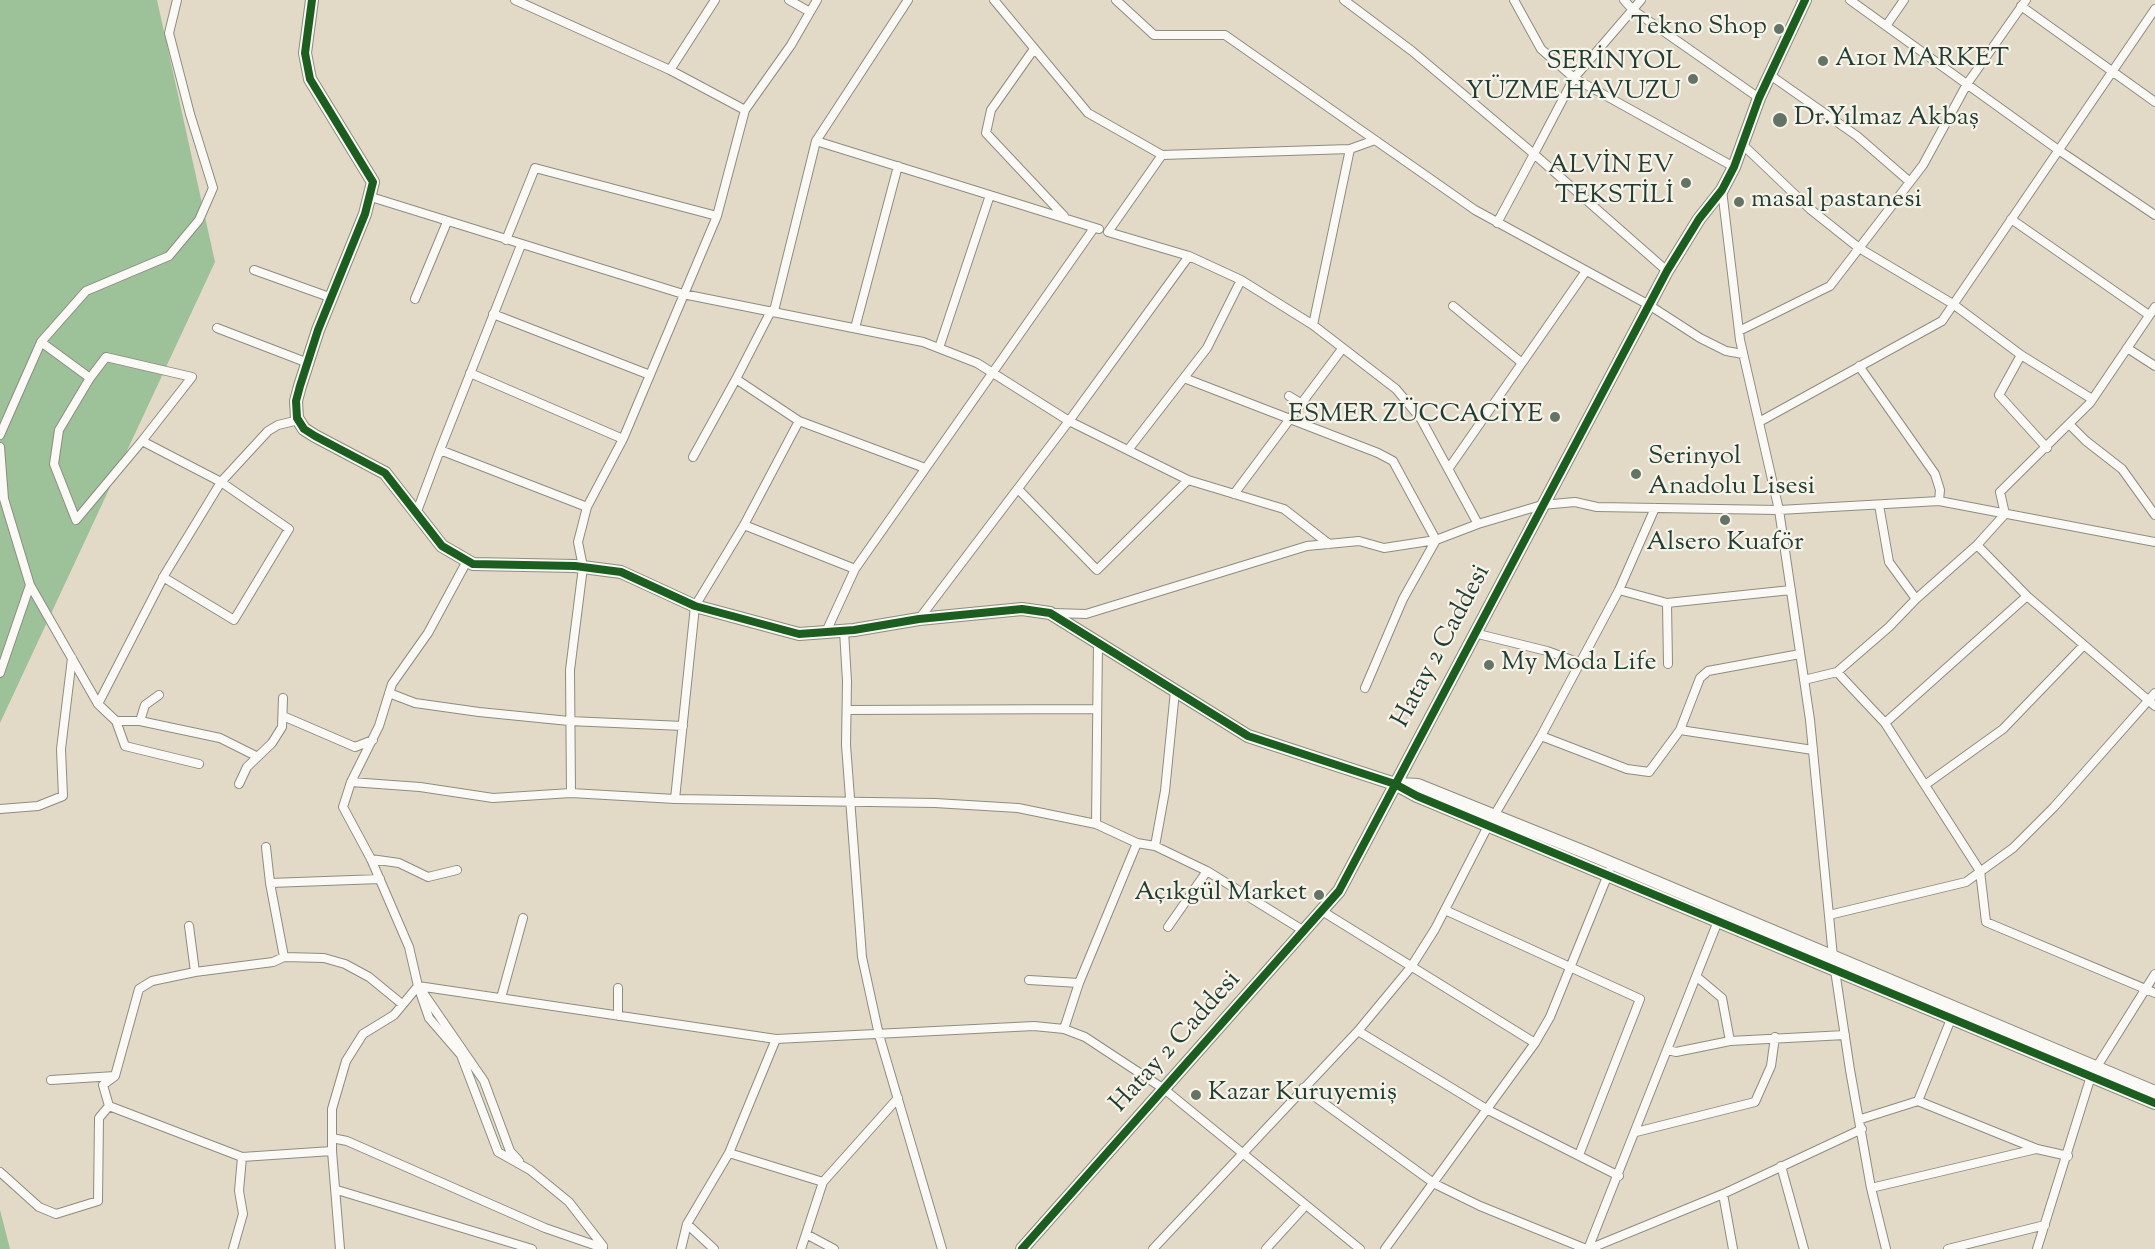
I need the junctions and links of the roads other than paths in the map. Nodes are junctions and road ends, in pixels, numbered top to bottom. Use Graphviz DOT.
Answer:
graph roads {
  1 [pos="177,0"];
  2 [pos="312,0"];
  3 [pos="515,0"];
  4 [pos="715,0"];
  5 [pos="789,0"];
  6 [pos="817,0"];
  7 [pos="908,0"];
  8 [pos="994,0"];
  9 [pos="1116,0"];
  10 [pos="1344,0"];
  11 [pos="1514,0"];
  12 [pos="1624,0"];
  13 [pos="1641,0"];
  14 [pos="1805,0"];
  15 [pos="1850,0"];
  16 [pos="1904,0"];
  17 [pos="2023,3"];
  18 [pos="2155,9"];
  19 [pos="1633,10"];
  20 [pos="810,12"];
  21 [pos="1886,26"];
  22 [pos="1034,49"];
  23 [pos="670,70"];
  24 [pos="2110,72"];
  25 [pos="1770,75"];
  26 [pos="1574,78"];
  27 [pos="1967,84"];
  28 [pos="1759,98"];
  29 [pos="2155,102"];
  30 [pos="746,110"];
  31 [pos="1375,140"];
  32 [pos="816,141"];
  33 [pos="1742,144"];
  34 [pos="1350,149"];
  35 [pos="2057,149"];
  36 [pos="1534,154"];
  37 [pos="1162,155"];
  38 [pos="898,166"];
  39 [pos="1734,167"];
  40 [pos="1910,182"];
  41 [pos="1722,190"];
  42 [pos="990,195"];
  43 [pos="371,197"];
  44 [pos="2155,215"];
  45 [pos="717,216"];
  46 [pos="1065,218"];
  47 [pos="2011,219"];
  48 [pos="447,222"];
  49 [pos="1497,223"];
  50 [pos="1094,228"];
  51 [pos="1108,232"];
  52 [pos="506,240"];
  53 [pos="520,245"];
  54 [pos="1859,248"];
  55 [pos="1189,256"];
  56 [pos="254,270"];
  57 [pos="1586,271"];
  58 [pos="1667,271"];
  59 [pos="1241,280"];
  60 [pos="683,294"];
  61 [pos="332,298"];
  62 [pos="416,299"];
  63 [pos="1953,304"];
  64 [pos="1649,305"];
  65 [pos="1453,306"];
  66 [pos="2155,307"];
  67 [pos="773,311"];
  68 [pos="493,314"];
  69 [pos="2149,315"];
  70 [pos="1313,325"];
  71 [pos="217,328"];
  72 [pos="855,328"];
  73 [pos="1739,331"];
  74 [pos="41,342"];
  75 [pos="939,348"];
  76 [pos="2127,348"];
  77 [pos="1342,349"];
  78 [pos="1743,354"];
  79 [pos="2021,355"];
  80 [pos="308,363"];
  81 [pos="1522,363"];
  82 [pos="1859,366"];
  83 [pos="2155,366"];
  84 [pos="470,373"];
  85 [pos="992,373"];
  86 [pos="650,375"];
  87 [pos="90,378"];
  88 [pos="1184,378"];
  89 [pos="736,379"];
  90 [pos="1289,396"];
  91 [pos="2092,399"];
  92 [pos="1302,404"];
  93 [pos="299,420"];
  94 [pos="1290,420"];
  95 [pos="799,421"];
  96 [pos="1070,421"];
  97 [pos="1759,422"];
  98 [pos="2070,425"];
  99 [pos="0,435"];
  100 [pos="623,439"];
  101 [pos="142,441"];
  102 [pos="0,447"];
  103 [pos="2046,448"];
  104 [pos="440,450"];
  105 [pos="1128,450"];
  106 [pos="693,457"];
  107 [pos="925,468"];
  108 [pos="1449,468"];
  109 [pos="1188,480"];
  110 [pos="221,482"];
  111 [pos="1018,489"];
  112 [pos="1234,494"];
  113 [pos="1940,501"];
  114 [pos="1542,505"];
  115 [pos="1879,505"];
  116 [pos="587,507"];
  117 [pos="1655,508"];
  118 [pos="1779,510"];
  119 [pos="416,514"];
  120 [pos="2005,514"];
  121 [pos="2155,515"];
  122 [pos="1478,524"];
  123 [pos="744,525"];
  124 [pos="1436,540"];
  125 [pos="2155,541"];
  126 [pos="1329,544"];
  127 [pos="1977,545"];
  128 [pos="467,561"];
  129 [pos="583,567"];
  130 [pos="855,569"];
  131 [pos="163,577"];
  132 [pos="30,585"];
  133 [pos="1619,590"];
  134 [pos="1791,590"];
  135 [pos="2027,596"];
  136 [pos="1916,598"];
  137 [pos="1667,603"];
  138 [pos="695,606"];
  139 [pos="1050,613"];
  140 [pos="919,619"];
  141 [pos="844,631"];
  142 [pos="826,632"];
  143 [pos="1474,633"];
  144 [pos="1098,641"];
  145 [pos="2083,646"];
  146 [pos="1800,654"];
  147 [pos="72,658"];
  148 [pos="1580,663"];
  149 [pos="1668,664"];
  150 [pos="1837,672"];
  151 [pos="0,673"];
  152 [pos="1804,680"];
  153 [pos="1365,688"];
  154 [pos="1175,691"];
  155 [pos="389,693"];
  156 [pos="2155,693"];
  157 [pos="159,695"];
  158 [pos="284,698"];
  159 [pos="2152,703"];
  160 [pos="98,704"];
  161 [pos="1097,709"];
  162 [pos="847,710"];
  163 [pos="283,716"];
  164 [pos="116,721"];
  165 [pos="140,721"];
  166 [pos="568,721"];
  167 [pos="1885,723"];
  168 [pos="683,726"];
  169 [pos="1680,730"];
  170 [pos="1541,736"];
  171 [pos="373,740"];
  172 [pos="1813,750"];
  173 [pos="256,756"];
  174 [pos="199,764"];
  175 [pos="351,782"];
  176 [pos="239,784"];
  177 [pos="1395,784"];
  178 [pos="1925,785"];
  179 [pos="571,793"];
  180 [pos="675,799"];
  181 [pos="851,802"];
  182 [pos="0,809"];
  183 [pos="1491,821"];
  184 [pos="1096,824"];
  185 [pos="1137,843"];
  186 [pos="266,846"];
  187 [pos="1155,846"];
  188 [pos="371,859"];
  189 [pos="457,870"];
  190 [pos="1610,870"];
  191 [pos="1207,871"];
  192 [pos="1980,871"];
  193 [pos="380,879"];
  194 [pos="270,883"];
  195 [pos="1322,910"];
  196 [pos="1444,910"];
  197 [pos="1829,915"];
  198 [pos="1721,916"];
  199 [pos="522,918"];
  200 [pos="189,926"];
  201 [pos="1168,927"];
  202 [pos="1304,931"];
  203 [pos="284,957"];
  204 [pos="1833,957"];
  205 [pos="1571,966"];
  206 [pos="1411,967"];
  207 [pos="1836,970"];
  208 [pos="195,972"];
  209 [pos="2155,974"];
  210 [pos="1697,976"];
  211 [pos="1029,980"];
  212 [pos="1079,983"];
  213 [pos="418,986"];
  214 [pos="618,987"];
  215 [pos="2146,987"];
  216 [pos="2155,993"];
  217 [pos="501,999"];
  218 [pos="402,1004"];
  219 [pos="1953,1014"];
  220 [pos="618,1016"];
  221 [pos="1064,1029"];
  222 [pos="1358,1031"];
  223 [pos="879,1035"];
  224 [pos="1845,1035"];
  225 [pos="1775,1037"];
  226 [pos="776,1040"];
  227 [pos="1730,1041"];
  228 [pos="1535,1043"];
  229 [pos="1668,1050"];
  230 [pos="2094,1071"];
  231 [pos="115,1076"];
  232 [pos="51,1080"];
  233 [pos="1303,1088"];
  234 [pos="1164,1089"];
  235 [pos="2155,1092"];
  236 [pos="897,1098"];
  237 [pos="1918,1101"];
  238 [pos="2155,1103"];
  239 [pos="109,1106"];
  240 [pos="1488,1110"];
  241 [pos="1861,1119"];
  242 [pos="1862,1129"];
  243 [pos="1636,1132"];
  244 [pos="332,1138"];
  245 [pos="2037,1149"];
  246 [pos="332,1151"];
  247 [pos="729,1153"];
  248 [pos="1242,1153"];
  249 [pos="1579,1155"];
  250 [pos="2068,1156"];
  251 [pos="242,1157"];
  252 [pos="1781,1166"];
  253 [pos="0,1172"];
  254 [pos="1618,1176"];
  255 [pos="823,1182"];
  256 [pos="1435,1184"];
  257 [pos="1871,1188"];
  258 [pos="337,1190"];
  259 [pos="1723,1194"];
  260 [pos="1306,1205"];
  261 [pos="687,1224"];
  262 [pos="2045,1225"];
  263 [pos="806,1234"];
  264 [pos="1886,1247"];
  265 [pos="603,1248"];
  266 [pos="233,1249"];
  267 [pos="340,1249"];
  268 [pos="532,1249"];
  269 [pos="681,1249"];
  270 [pos="714,1249"];
  271 [pos="801,1249"];
  272 [pos="834,1249"];
  273 [pos="942,1249"];
  274 [pos="1022,1249"];
  275 [pos="1153,1249"];
  276 [pos="1266,1249"];
  277 [pos="1360,1249"];
  278 [pos="1385,1249"];
  279 [pos="1588,1249"];
  280 [pos="1733,1249"];
  281 [pos="1804,1249"];
  282 [pos="1875,1249"];
  283 [pos="1948,1249"];
  284 [pos="2037,1249"];
  1 -- 74 [label="street"];
  2 -- 43 [label="street"];
  3 -- 23 [label="street"];
  4 -- 23 [label="street"];
  5 -- 20 [label="street"];
  6 -- 20 [label="street"];
  7 -- 32 [label="street"];
  8 -- 22 [label="street"];
  9 -- 31 [label="street"];
  10 -- 36 [label="street"];
  11 -- 26 [label="street"];
  12 -- 19 [label="street"];
  13 -- 19 [label="street"];
  14 -- 25 [label="street, Hatay 2 Caddesi"];
  15 -- 21 [label="street"];
  16 -- 21 [label="street"];
  17 -- 24 [label="street"];
  17 -- 27 [label="street"];
  18 -- 24 [label="street"];
  19 -- 26 [label="street"];
  19 -- 28 [label="street"];
  20 -- 30 [label="street"];
  21 -- 27 [label="street"];
  22 -- 37 [label="street"];
  22 -- 46 [label="street"];
  23 -- 30 [label="street"];
  24 -- 29 [label="street"];
  24 -- 35 [label="street"];
  25 -- 28 [label="street, Hatay 2 Caddesi"];
  25 -- 40 [label="street"];
  26 -- 36 [label="street"];
  26 -- 39 [label="street"];
  27 -- 35 [label="street"];
  27 -- 40 [label="street"];
  28 -- 33 [label="street, Hatay 2 Caddesi"];
  30 -- 45 [label="street"];
  31 -- 34 [label="street"];
  31 -- 49 [label="street"];
  32 -- 38 [label="street"];
  32 -- 67 [label="street"];
  33 -- 39 [label="street, Hatay 2 Caddesi"];
  33 -- 54 [label="street"];
  34 -- 37 [label="street"];
  34 -- 70 [label="street"];
  35 -- 44 [label="street"];
  35 -- 47 [label="street"];
  36 -- 49 [label="street"];
  36 -- 58 [label="street"];
  37 -- 51 [label="street"];
  38 -- 42 [label="street"];
  38 -- 72 [label="street"];
  39 -- 41 [label="street, Hatay 2 Caddesi"];
  40 -- 54 [label="street"];
  41 -- 58 [label="street, Hatay 2 Caddesi"];
  41 -- 73 [label="street"];
  42 -- 46 [label="street"];
  42 -- 75 [label="street"];
  43 -- 48 [label="street"];
  43 -- 61 [label="street"];
  45 -- 52 [label="street"];
  45 -- 60 [label="street"];
  46 -- 50 [label="street"];
  47 -- 63 [label="street"];
  47 -- 69 [label="street"];
  48 -- 52 [label="street"];
  48 -- 62 [label="street"];
  49 -- 57 [label="street"];
  50 -- 51 [label="street"];
  50 -- 85 [label="street"];
  51 -- 55 [label="street"];
  52 -- 53 [label="street"];
  53 -- 60 [label="street"];
  53 -- 68 [label="street"];
  54 -- 63 [label="street"];
  54 -- 73 [label="street"];
  55 -- 59 [label="street"];
  55 -- 96 [label="street"];
  56 -- 61 [label="street"];
  57 -- 64 [label="street"];
  57 -- 81 [label="street"];
  58 -- 64 [label="street, Hatay 2 Caddesi"];
  59 -- 70 [label="street"];
  59 -- 88 [label="street"];
  60 -- 67 [label="street"];
  60 -- 86 [label="street"];
  61 -- 80 [label="street"];
  63 -- 79 [label="street"];
  63 -- 82 [label="street"];
  64 -- 78 [label="street"];
  64 -- 114 [label="street, Hatay 2 Caddesi"];
  65 -- 81 [label="street"];
  66 -- 69 [label="street"];
  67 -- 72 [label="street"];
  67 -- 89 [label="street"];
  68 -- 84 [label="street"];
  68 -- 86 [label="street"];
  69 -- 76 [label="street"];
  70 -- 77 [label="street"];
  71 -- 80 [label="street"];
  72 -- 75 [label="street"];
  73 -- 78 [label="street"];
  74 -- 87 [label="street"];
  74 -- 99 [label="street"];
  75 -- 85 [label="street"];
  76 -- 83 [label="street"];
  76 -- 91 [label="street"];
  77 -- 92 [label="street"];
  77 -- 108 [label="street"];
  78 -- 97 [label="street"];
  79 -- 91 [label="street"];
  79 -- 103 [label="street"];
  80 -- 93 [label="street"];
  81 -- 108 [label="street"];
  82 -- 97 [label="street"];
  82 -- 113 [label="street"];
  84 -- 100 [label="street"];
  84 -- 104 [label="street"];
  85 -- 96 [label="street"];
  85 -- 107 [label="street"];
  86 -- 100 [label="street"];
  87 -- 101 [label="street"];
  87 -- 101 [label="street"];
  88 -- 94 [label="street"];
  88 -- 105 [label="street"];
  89 -- 95 [label="street"];
  89 -- 106 [label="street"];
  90 -- 92 [label="street"];
  91 -- 98 [label="street"];
  92 -- 94 [label="street"];
  93 -- 110 [label="street"];
  93 -- 119 [label="street"];
  94 -- 112 [label="street"];
  94 -- 124 [label="street"];
  95 -- 107 [label="street"];
  95 -- 123 [label="street"];
  96 -- 105 [label="street"];
  96 -- 111 [label="street"];
  97 -- 118 [label="street"];
  98 -- 103 [label="street"];
  98 -- 121 [label="street"];
  100 -- 116 [label="street"];
  101 -- 110 [label="street"];
  102 -- 132 [label="street"];
  103 -- 120 [label="street"];
  104 -- 116 [label="street"];
  104 -- 119 [label="street"];
  105 -- 109 [label="street"];
  107 -- 130 [label="street"];
  108 -- 122 [label="street"];
  109 -- 111 [label="street"];
  109 -- 112 [label="street"];
  110 -- 131 [label="street"];
  110 -- 131 [label="street"];
  111 -- 140 [label="street"];
  112 -- 126 [label="street"];
  113 -- 115 [label="street"];
  113 -- 120 [label="street"];
  114 -- 117 [label="street"];
  114 -- 122 [label="street"];
  114 -- 143 [label="street, Hatay 2 Caddesi"];
  115 -- 118 [label="street"];
  115 -- 136 [label="street"];
  116 -- 129 [label="street"];
  117 -- 118 [label="street"];
  117 -- 133 [label="street"];
  118 -- 134 [label="street"];
  119 -- 128 [label="street"];
  120 -- 125 [label="street"];
  120 -- 127 [label="street"];
  122 -- 124 [label="street"];
  123 -- 130 [label="street"];
  123 -- 138 [label="street"];
  124 -- 126 [label="street"];
  124 -- 153 [label="street"];
  126 -- 139 [label="street"];
  127 -- 135 [label="street"];
  127 -- 136 [label="street"];
  128 -- 129 [label="street"];
  128 -- 155 [label="street"];
  129 -- 138 [label="street"];
  129 -- 166 [label="street"];
  130 -- 142 [label="street"];
  131 -- 160 [label="street"];
  132 -- 147 [label="street"];
  132 -- 151 [label="street"];
  133 -- 137 [label="street"];
  133 -- 148 [label="street"];
  134 -- 137 [label="street"];
  134 -- 146 [label="street"];
  135 -- 145 [label="street"];
  135 -- 167 [label="street"];
  136 -- 150 [label="street"];
  137 -- 149 [label="street"];
  138 -- 142 [label="street"];
  138 -- 168 [label="street"];
  139 -- 140 [label="street"];
  139 -- 144 [label="street"];
  140 -- 141 [label="street"];
  141 -- 142 [label="street"];
  141 -- 162 [label="street"];
  143 -- 148 [label="street"];
  143 -- 177 [label="street, Hatay 2 Caddesi"];
  144 -- 154 [label="street"];
  144 -- 161 [label="street"];
  145 -- 159 [label="street"];
  145 -- 178 [label="street"];
  146 -- 152 [label="street"];
  146 -- 169 [label="street"];
  147 -- 160 [label="street"];
  147 -- 182 [label="street"];
  148 -- 170 [label="street"];
  150 -- 152 [label="street"];
  150 -- 167 [label="street"];
  152 -- 172 [label="street"];
  154 -- 177 [label="street"];
  154 -- 187 [label="street"];
  155 -- 166 [label="street"];
  155 -- 171 [label="street"];
  156 -- 159 [label="street"];
  157 -- 165 [label="street"];
  158 -- 163 [label="street"];
  159 -- 192 [label="street"];
  160 -- 164 [label="street"];
  161 -- 162 [label="street"];
  161 -- 184 [label="street"];
  162 -- 181 [label="street"];
  163 -- 171 [label="street"];
  163 -- 173 [label="street"];
  164 -- 165 [label="street"];
  164 -- 174 [label="street"];
  165 -- 173 [label="street"];
  166 -- 168 [label="street"];
  166 -- 179 [label="street"];
  167 -- 178 [label="street"];
  168 -- 180 [label="street"];
  169 -- 170 [label="street"];
  169 -- 172 [label="street"];
  170 -- 183 [label="street"];
  171 -- 175 [label="street"];
  172 -- 197 [label="street"];
  173 -- 176 [label="street"];
  175 -- 179 [label="street"];
  175 -- 188 [label="street"];
  177 -- 183 [label="street"];
  177 -- 195 [label="street, Hatay 2 Caddesi"];
  178 -- 192 [label="street"];
  179 -- 180 [label="street"];
  180 -- 181 [label="street"];
  181 -- 184 [label="street"];
  181 -- 223 [label="street"];
  183 -- 190 [label="street"];
  183 -- 196 [label="street"];
  184 -- 185 [label="street"];
  185 -- 187 [label="street"];
  185 -- 212 [label="street"];
  186 -- 194 [label="street"];
  187 -- 191 [label="street"];
  188 -- 189 [label="street"];
  188 -- 193 [label="street"];
  190 -- 198 [label="street"];
  190 -- 205 [label="street"];
  191 -- 201 [label="street"];
  191 -- 202 [label="street"];
  192 -- 197 [label="street"];
  192 -- 215 [label="street"];
  193 -- 194 [label="street"];
  193 -- 213 [label="street"];
  194 -- 203 [label="street"];
  195 -- 202 [label="street, Hatay 2 Caddesi"];
  195 -- 206 [label="street"];
  196 -- 205 [label="street"];
  196 -- 206 [label="street"];
  197 -- 204 [label="street"];
  198 -- 204 [label="street"];
  198 -- 207 [label="street"];
  198 -- 210 [label="street"];
  199 -- 217 [label="street"];
  200 -- 208 [label="street"];
  202 -- 234 [label="street, Hatay 2 Caddesi"];
  203 -- 208 [label="street"];
  203 -- 218 [label="street"];
  204 -- 207 [label="street"];
  204 -- 219 [label="street"];
  205 -- 228 [label="street"];
  205 -- 249 [label="street"];
  206 -- 222 [label="street"];
  206 -- 228 [label="street"];
  207 -- 219 [label="street"];
  207 -- 224 [label="street"];
  208 -- 231 [label="street"];
  209 -- 215 [label="street"];
  210 -- 227 [label="street"];
  210 -- 229 [label="street"];
  211 -- 212 [label="street"];
  212 -- 221 [label="street"];
  213 -- 217 [label="street"];
  213 -- 218 [label="street"];
  213 -- 265 [label="street"];
  213 -- 265 [label="street"];
  214 -- 220 [label="street"];
  215 -- 216 [label="street"];
  215 -- 230 [label="street"];
  217 -- 220 [label="street"];
  218 -- 244 [label="street"];
  219 -- 230 [label="street"];
  219 -- 237 [label="street"];
  220 -- 226 [label="street"];
  221 -- 223 [label="street"];
  221 -- 234 [label="street"];
  222 -- 233 [label="street"];
  222 -- 240 [label="street"];
  223 -- 226 [label="street"];
  223 -- 236 [label="street"];
  224 -- 225 [label="street"];
  224 -- 241 [label="street"];
  225 -- 227 [label="street"];
  225 -- 243 [label="street"];
  226 -- 247 [label="street"];
  227 -- 229 [label="street"];
  228 -- 240 [label="street"];
  229 -- 243 [label="street"];
  230 -- 235 [label="street"];
  230 -- 238 [label="street"];
  230 -- 250 [label="street"];
  231 -- 232 [label="street"];
  231 -- 239 [label="street"];
  233 -- 248 [label="street"];
  233 -- 256 [label="street"];
  234 -- 248 [label="street"];
  234 -- 274 [label="street, Hatay 2 Caddesi"];
  236 -- 255 [label="street"];
  236 -- 273 [label="street"];
  237 -- 241 [label="street"];
  237 -- 245 [label="street"];
  239 -- 251 [label="street"];
  239 -- 253 [label="street"];
  240 -- 249 [label="street"];
  240 -- 256 [label="street"];
  241 -- 242 [label="street"];
  242 -- 252 [label="street"];
  242 -- 257 [label="street"];
  243 -- 254 [label="street"];
  244 -- 246 [label="street"];
  244 -- 265 [label="street"];
  245 -- 250 [label="street"];
  245 -- 257 [label="street"];
  246 -- 251 [label="street"];
  246 -- 258 [label="street"];
  247 -- 255 [label="street"];
  247 -- 261 [label="street"];
  248 -- 260 [label="street"];
  248 -- 275 [label="street"];
  249 -- 254 [label="street"];
  250 -- 262 [label="street"];
  251 -- 266 [label="street"];
  252 -- 259 [label="street"];
  252 -- 281 [label="street"];
  254 -- 279 [label="street"];
  255 -- 263 [label="street"];
  256 -- 278 [label="street"];
  256 -- 279 [label="street"];
  257 -- 264 [label="street"];
  258 -- 267 [label="street"];
  258 -- 268 [label="street"];
  259 -- 279 [label="street"];
  259 -- 280 [label="street"];
  260 -- 276 [label="street"];
  260 -- 277 [label="street"];
  261 -- 269 [label="street"];
  261 -- 270 [label="street"];
  262 -- 283 [label="street"];
  262 -- 284 [label="street"];
  263 -- 271 [label="street"];
  263 -- 272 [label="street"];
  264 -- 282 [label="street"];
}
